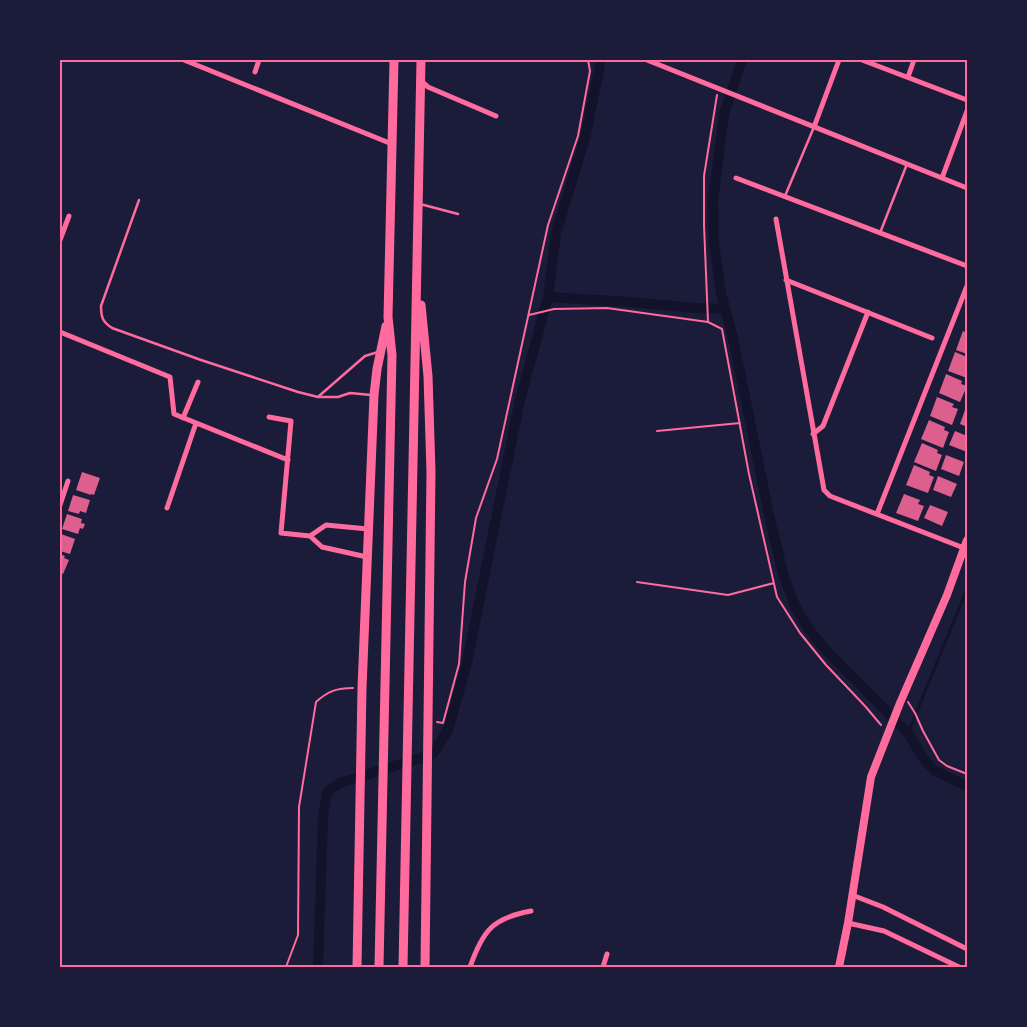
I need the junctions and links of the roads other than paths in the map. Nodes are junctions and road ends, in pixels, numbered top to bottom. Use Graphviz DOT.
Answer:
graph roads {
  1 [pos="184,60"];
  2 [pos="259,60"];
  3 [pos="394,60"];
  4 [pos="421,60"];
  5 [pos="647,60"];
  6 [pos="839,60"];
  7 [pos="862,60"];
  8 [pos="914,60"];
  9 [pos="255,72"];
  10 [pos="908,77"];
  11 [pos="421,81"];
  12 [pos="967,100"];
  13 [pos="967,111"];
  14 [pos="496,116"];
  15 [pos="814,128"];
  16 [pos="392,144"];
  17 [pos="907,164"];
  18 [pos="736,178"];
  19 [pos="942,178"];
  20 [pos="967,188"];
  21 [pos="786,196"];
  22 [pos="139,200"];
  23 [pos="418,204"];
  24 [pos="458,214"];
  25 [pos="69,216"];
  26 [pos="776,219"];
  27 [pos="880,233"];
  28 [pos="60,240"];
  29 [pos="417,265"];
  30 [pos="967,266"];
  31 [pos="786,280"];
  32 [pos="967,286"];
  33 [pos="868,312"];
  34 [pos="388,317"];
  35 [pos="60,332"];
  36 [pos="932,338"];
  37 [pos="381,351"];
  38 [pos="198,382"];
  39 [pos="374,395"];
  40 [pos="318,396"];
  41 [pos="269,417"];
  42 [pos="183,418"];
  43 [pos="196,423"];
  44 [pos="813,434"];
  45 [pos="288,460"];
  46 [pos="68,480"];
  47 [pos="60,505"];
  48 [pos="167,508"];
  49 [pos="877,514"];
  50 [pos="368,529"];
  51 [pos="310,536"];
  52 [pos="967,540"];
  53 [pos="964,548"];
  54 [pos="367,557"];
  55 [pos="852,895"];
  56 [pos="531,911"];
  57 [pos="848,923"];
  58 [pos="967,949"];
  59 [pos="607,954"];
  60 [pos="357,967"];
  61 [pos="379,967"];
  62 [pos="403,967"];
  63 [pos="426,967"];
  64 [pos="470,967"];
  65 [pos="603,967"];
  66 [pos="839,967"];
  67 [pos="959,967"];
  1 -- 16 [label="street"];
  2 -- 9 [label="street"];
  3 -- 16 [label="main road"];
  4 -- 11 [label="main road"];
  5 -- 15 [label="street"];
  6 -- 15 [label="street"];
  7 -- 10 [label="street"];
  8 -- 10 [label="street"];
  10 -- 12 [label="street"];
  11 -- 14 [label="street"];
  11 -- 23 [label="main road"];
  13 -- 19 [label="street"];
  15 -- 17 [label="street"];
  15 -- 21 [label="lane"];
  16 -- 34 [label="main road"];
  17 -- 19 [label="street"];
  17 -- 27 [label="lane"];
  18 -- 21 [label="street"];
  19 -- 20 [label="street"];
  21 -- 27 [label="street"];
  22 -- 40 [label="lane"];
  23 -- 24 [label="lane"];
  23 -- 29 [label="main road"];
  25 -- 28 [label="street"];
  26 -- 31 [label="street"];
  27 -- 30 [label="street"];
  29 -- 62 [label="main road"];
  29 -- 63 [label="main road"];
  31 -- 33 [label="street"];
  31 -- 44 [label="street"];
  32 -- 49 [label="street"];
  33 -- 36 [label="street"];
  33 -- 44 [label="street"];
  34 -- 37 [label="main road"];
  34 -- 61 [label="main road"];
  35 -- 42 [label="street"];
  37 -- 39 [label="main road"];
  37 -- 40 [label="lane"];
  38 -- 42 [label="street"];
  39 -- 40 [label="lane"];
  39 -- 50 [label="main road"];
  41 -- 45 [label="street"];
  42 -- 43 [label="street"];
  43 -- 45 [label="street"];
  43 -- 48 [label="street"];
  44 -- 49 [label="street"];
  45 -- 51 [label="street"];
  46 -- 47 [label="street"];
  49 -- 53 [label="street"];
  50 -- 51 [label="street"];
  50 -- 54 [label="main road"];
  51 -- 54 [label="street"];
  52 -- 53 [label="main road"];
  53 -- 55 [label="main road"];
  54 -- 60 [label="main road"];
  55 -- 57 [label="main road"];
  55 -- 58 [label="street"];
  56 -- 64 [label="street"];
  57 -- 66 [label="main road"];
  57 -- 67 [label="street"];
  59 -- 65 [label="street"];
}
